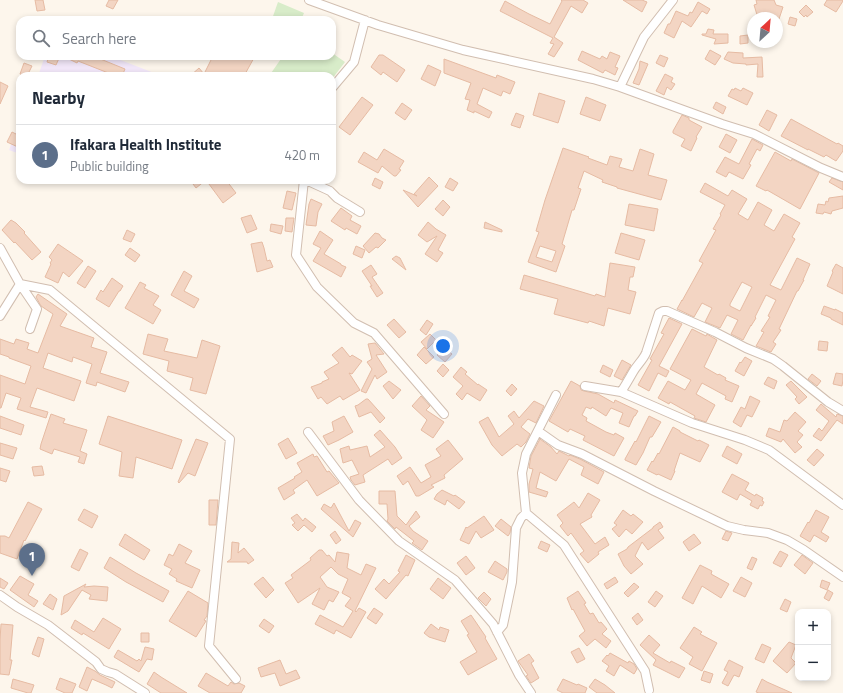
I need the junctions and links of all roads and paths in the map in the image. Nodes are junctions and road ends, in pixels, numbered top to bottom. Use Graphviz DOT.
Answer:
graph roads {
  1 [pos="308,0"];
  2 [pos="672,0"];
  3 [pos="365,20"];
  4 [pos="336,83"];
  5 [pos="620,87"];
  6 [pos="843,177"];
  7 [pos="305,184"];
  8 [pos="314,184"];
  9 [pos="360,212"];
  10 [pos="0,248"];
  11 [pos="20,284"];
  12 [pos="0,316"];
  13 [pos="30,329"];
  14 [pos="585,386"];
  15 [pos="621,392"];
  16 [pos="556,395"];
  17 [pos="843,411"];
  18 [pos="444,414"];
  19 [pos="538,431"];
  20 [pos="308,432"];
  21 [pos="843,505"];
  22 [pos="526,513"];
  23 [pos="843,577"];
  24 [pos="0,595"];
  25 [pos="497,632"];
  26 [pos="236,679"];
  27 [pos="649,690"];
  28 [pos="146,693"];
  29 [pos="531,693"];
  1 -- 3 [label="street"];
  2 -- 5 [label="street"];
  3 -- 4 [label="street"];
  3 -- 5 [label="street"];
  5 -- 6 [label="street"];
  7 -- 18 [label="street"];
  8 -- 9 [label="street"];
  10 -- 11 [label="street"];
  11 -- 12 [label="street"];
  11 -- 13 [label="street"];
  11 -- 26 [label="street"];
  14 -- 15 [label="street"];
  15 -- 17 [label="street"];
  15 -- 21 [label="street"];
  16 -- 19 [label="street"];
  19 -- 22 [label="street"];
  19 -- 23 [label="street"];
  20 -- 25 [label="street"];
  22 -- 25 [label="street"];
  22 -- 27 [label="street"];
  24 -- 28 [label="street"];
  25 -- 29 [label="street"];
}
